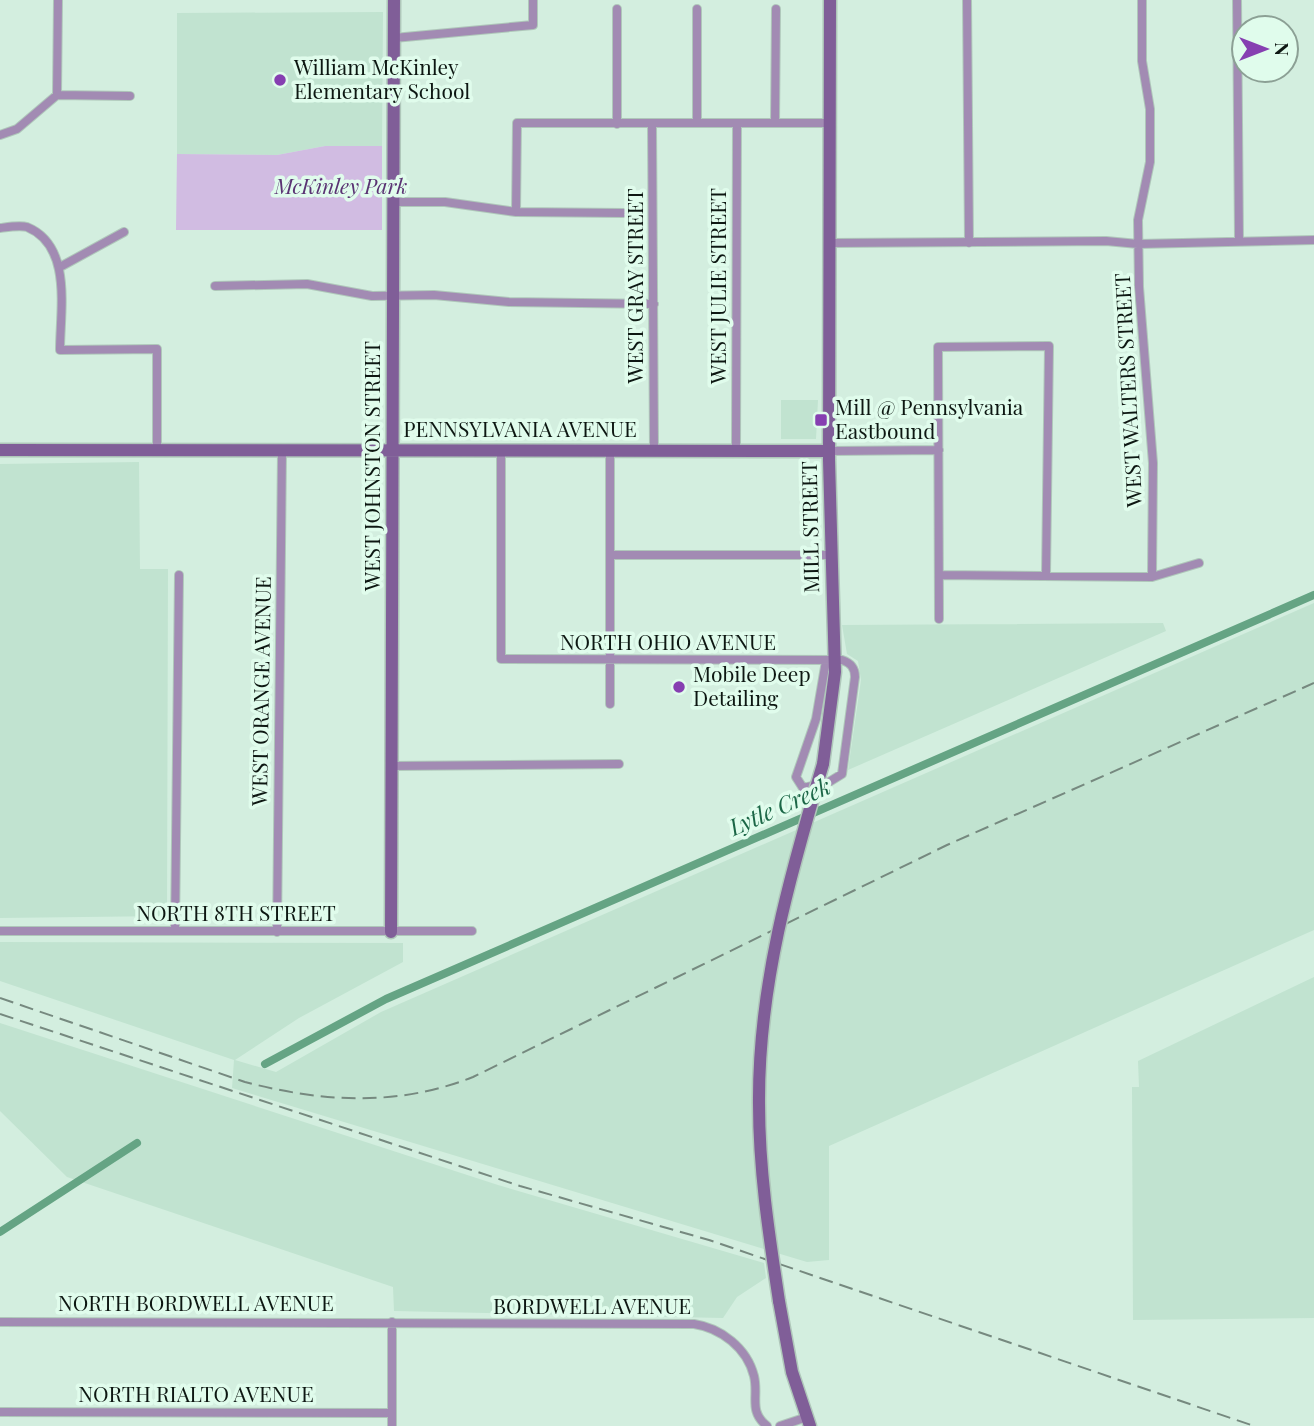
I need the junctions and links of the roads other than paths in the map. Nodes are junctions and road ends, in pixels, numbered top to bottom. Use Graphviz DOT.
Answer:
graph roads {
  1 [pos="58,0"];
  2 [pos="394,0"];
  3 [pos="533,0"];
  4 [pos="830,0"];
  5 [pos="967,0"];
  6 [pos="1142,0"];
  7 [pos="1237,0"];
  8 [pos="617,9"];
  9 [pos="697,9"];
  10 [pos="776,9"];
  11 [pos="394,38"];
  12 [pos="57,95"];
  13 [pos="130,96"];
  14 [pos="652,123"];
  15 [pos="697,123"];
  16 [pos="737,123"];
  17 [pos="775,123"];
  18 [pos="830,123"];
  19 [pos="617,124"];
  20 [pos="0,135"];
  21 [pos="393,202"];
  22 [pos="516,212"];
  23 [pos="624,213"];
  24 [pos="0,228"];
  25 [pos="124,232"];
  26 [pos="1314,240"];
  27 [pos="1239,241"];
  28 [pos="830,243"];
  29 [pos="969,243"];
  30 [pos="1138,244"];
  31 [pos="60,267"];
  32 [pos="215,286"];
  33 [pos="393,295"];
  34 [pos="654,304"];
  35 [pos="392,449"];
  36 [pos="0,450"];
  37 [pos="282,450"];
  38 [pos="501,450"];
  39 [pos="610,450"];
  40 [pos="654,450"];
  41 [pos="736,450"];
  42 [pos="939,450"];
  43 [pos="157,451"];
  44 [pos="829,451"];
  45 [pos="610,555"];
  46 [pos="830,555"];
  47 [pos="1199,563"];
  48 [pos="179,575"];
  49 [pos="939,575"];
  50 [pos="1046,575"];
  51 [pos="1152,577"];
  52 [pos="939,619"];
  53 [pos="610,660"];
  54 [pos="830,661"];
  55 [pos="610,704"];
  56 [pos="619,764"];
  57 [pos="391,766"];
  58 [pos="0,931"];
  59 [pos="472,931"];
  60 [pos="175,932"];
  61 [pos="277,932"];
  62 [pos="391,932"];
  63 [pos="0,1322"];
  64 [pos="392,1322"];
  65 [pos="0,1412"];
  66 [pos="392,1412"];
  67 [pos="811,1423"];
  68 [pos="393,1426"];
  69 [pos="767,1426"];
  70 [pos="780,1426"];
  1 -- 12 [label="street"];
  2 -- 11 [label="street, WEST JOHNSTON STREET"];
  3 -- 11 [label="street"];
  4 -- 18 [label="street, MILL STREET"];
  5 -- 29 [label="street"];
  6 -- 30 [label="street, WEST WALTERS STREET"];
  7 -- 27 [label="street"];
  8 -- 19 [label="street"];
  9 -- 15 [label="street"];
  10 -- 17 [label="street"];
  11 -- 21 [label="street, WEST JOHNSTON STREET"];
  12 -- 13 [label="street"];
  12 -- 20 [label="street"];
  14 -- 15 [label="street"];
  14 -- 19 [label="street"];
  14 -- 34 [label="street, WEST GRAY STREET"];
  15 -- 16 [label="street"];
  16 -- 17 [label="street"];
  16 -- 41 [label="street, WEST JULIE STREET"];
  17 -- 18 [label="street"];
  18 -- 28 [label="street, MILL STREET"];
  19 -- 22 [label="street"];
  21 -- 22 [label="street"];
  21 -- 33 [label="street, WEST JOHNSTON STREET"];
  22 -- 23 [label="street"];
  24 -- 31 [label="street"];
  25 -- 31 [label="street"];
  26 -- 27 [label="street"];
  27 -- 30 [label="street"];
  28 -- 29 [label="street"];
  28 -- 44 [label="street, MILL STREET"];
  29 -- 30 [label="street"];
  30 -- 51 [label="street, WEST WALTERS STREET"];
  31 -- 43 [label="street"];
  32 -- 33 [label="street"];
  33 -- 34 [label="street"];
  33 -- 35 [label="street, WEST JOHNSTON STREET"];
  34 -- 40 [label="street, WEST GRAY STREET"];
  35 -- 37 [label="street, PENNSYLVANIA AVENUE"];
  35 -- 38 [label="street, PENNSYLVANIA AVENUE"];
  35 -- 57 [label="street, WEST JOHNSTON STREET"];
  36 -- 43 [label="street, PENNSYLVANIA AVENUE"];
  37 -- 43 [label="street, PENNSYLVANIA AVENUE"];
  37 -- 61 [label="street, WEST ORANGE AVENUE"];
  38 -- 39 [label="street, PENNSYLVANIA AVENUE"];
  38 -- 53 [label="street, NORTH OHIO AVENUE"];
  39 -- 40 [label="street, PENNSYLVANIA AVENUE"];
  39 -- 45 [label="street"];
  40 -- 41 [label="street, PENNSYLVANIA AVENUE"];
  41 -- 44 [label="street, PENNSYLVANIA AVENUE"];
  42 -- 44 [label="street"];
  42 -- 49 [label="street"];
  42 -- 50 [label="street"];
  44 -- 46 [label="street, MILL STREET"];
  45 -- 46 [label="street"];
  45 -- 53 [label="street"];
  46 -- 54 [label="street, MILL STREET"];
  47 -- 51 [label="street"];
  48 -- 60 [label="street"];
  49 -- 50 [label="street"];
  49 -- 52 [label="street"];
  50 -- 51 [label="street"];
  53 -- 54 [label="street, NORTH OHIO AVENUE"];
  53 -- 55 [label="street"];
  54 -- 54 [label="street"];
  54 -- 67 [label="street, MILL STREET, bridge"];
  56 -- 57 [label="street"];
  57 -- 62 [label="street, WEST JOHNSTON STREET"];
  58 -- 60 [label="street, NORTH 8TH STREET"];
  59 -- 62 [label="street, NORTH 8TH STREET"];
  60 -- 61 [label="street, NORTH 8TH STREET"];
  61 -- 62 [label="street, NORTH 8TH STREET"];
  63 -- 64 [label="street, NORTH BORDWELL AVENUE"];
  64 -- 66 [label="street"];
  64 -- 69 [label="street, BORDWELL AVENUE"];
  65 -- 66 [label="street, NORTH RIALTO AVENUE"];
  66 -- 68 [label="street"];
  67 -- 70 [label="street"];
}
